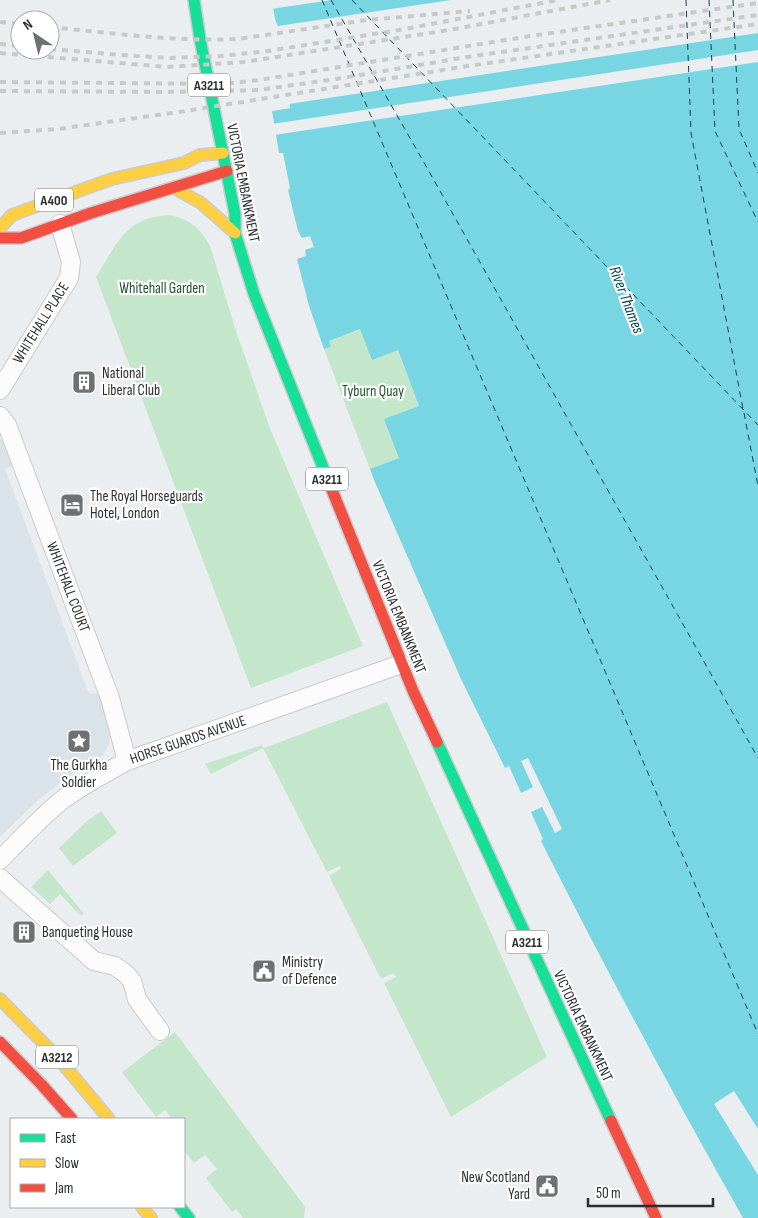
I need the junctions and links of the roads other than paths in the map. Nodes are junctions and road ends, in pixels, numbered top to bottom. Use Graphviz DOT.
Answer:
graph roads {
  1 [pos="194,0"];
  2 [pos="223,153"];
  3 [pos="227,171"];
  4 [pos="174,188"];
  5 [pos="62,210"];
  6 [pos="0,228"];
  7 [pos="235,233"];
  8 [pos="0,238"];
  9 [pos="0,390"];
  10 [pos="0,416"];
  11 [pos="401,664"];
  12 [pos="127,761"];
  13 [pos="0,860"];
  14 [pos="0,878"];
  15 [pos="0,999"];
  16 [pos="160,1032"];
  17 [pos="0,1042"];
  18 [pos="80,1111"];
  19 [pos="105,1118"];
  20 [pos="181,1208"];
  21 [pos="189,1218"];
  22 [pos="656,1218"];
  1 -- 2 [label="main road, VICTORIA EMBANKMENT / A3211"];
  2 -- 3 [label="main road, VICTORIA EMBANKMENT / A3211"];
  2 -- 5 [label="main road, A400"];
  3 -- 4 [label="main road, A400"];
  3 -- 7 [label="main road, VICTORIA EMBANKMENT / A3211"];
  4 -- 5 [label="main road, A400"];
  4 -- 7 [label="main road"];
  5 -- 6 [label="main road, A400"];
  5 -- 8 [label="main road, A400"];
  5 -- 9 [label="street, WHITEHALL PLACE"];
  7 -- 11 [label="main road, VICTORIA EMBANKMENT / A3211"];
  10 -- 12 [label="street, WHITEHALL COURT"];
  11 -- 12 [label="street, HORSE GUARDS AVENUE"];
  11 -- 22 [label="main road, VICTORIA EMBANKMENT / A3211"];
  12 -- 13 [label="street, HORSE GUARDS AVENUE"];
  14 -- 16 [label="street"];
  15 -- 18 [label="main road, A3212"];
  17 -- 18 [label="main road, A3212"];
  18 -- 19 [label="main road, A3212"];
  20 -- 21 [label="main road"];
}
